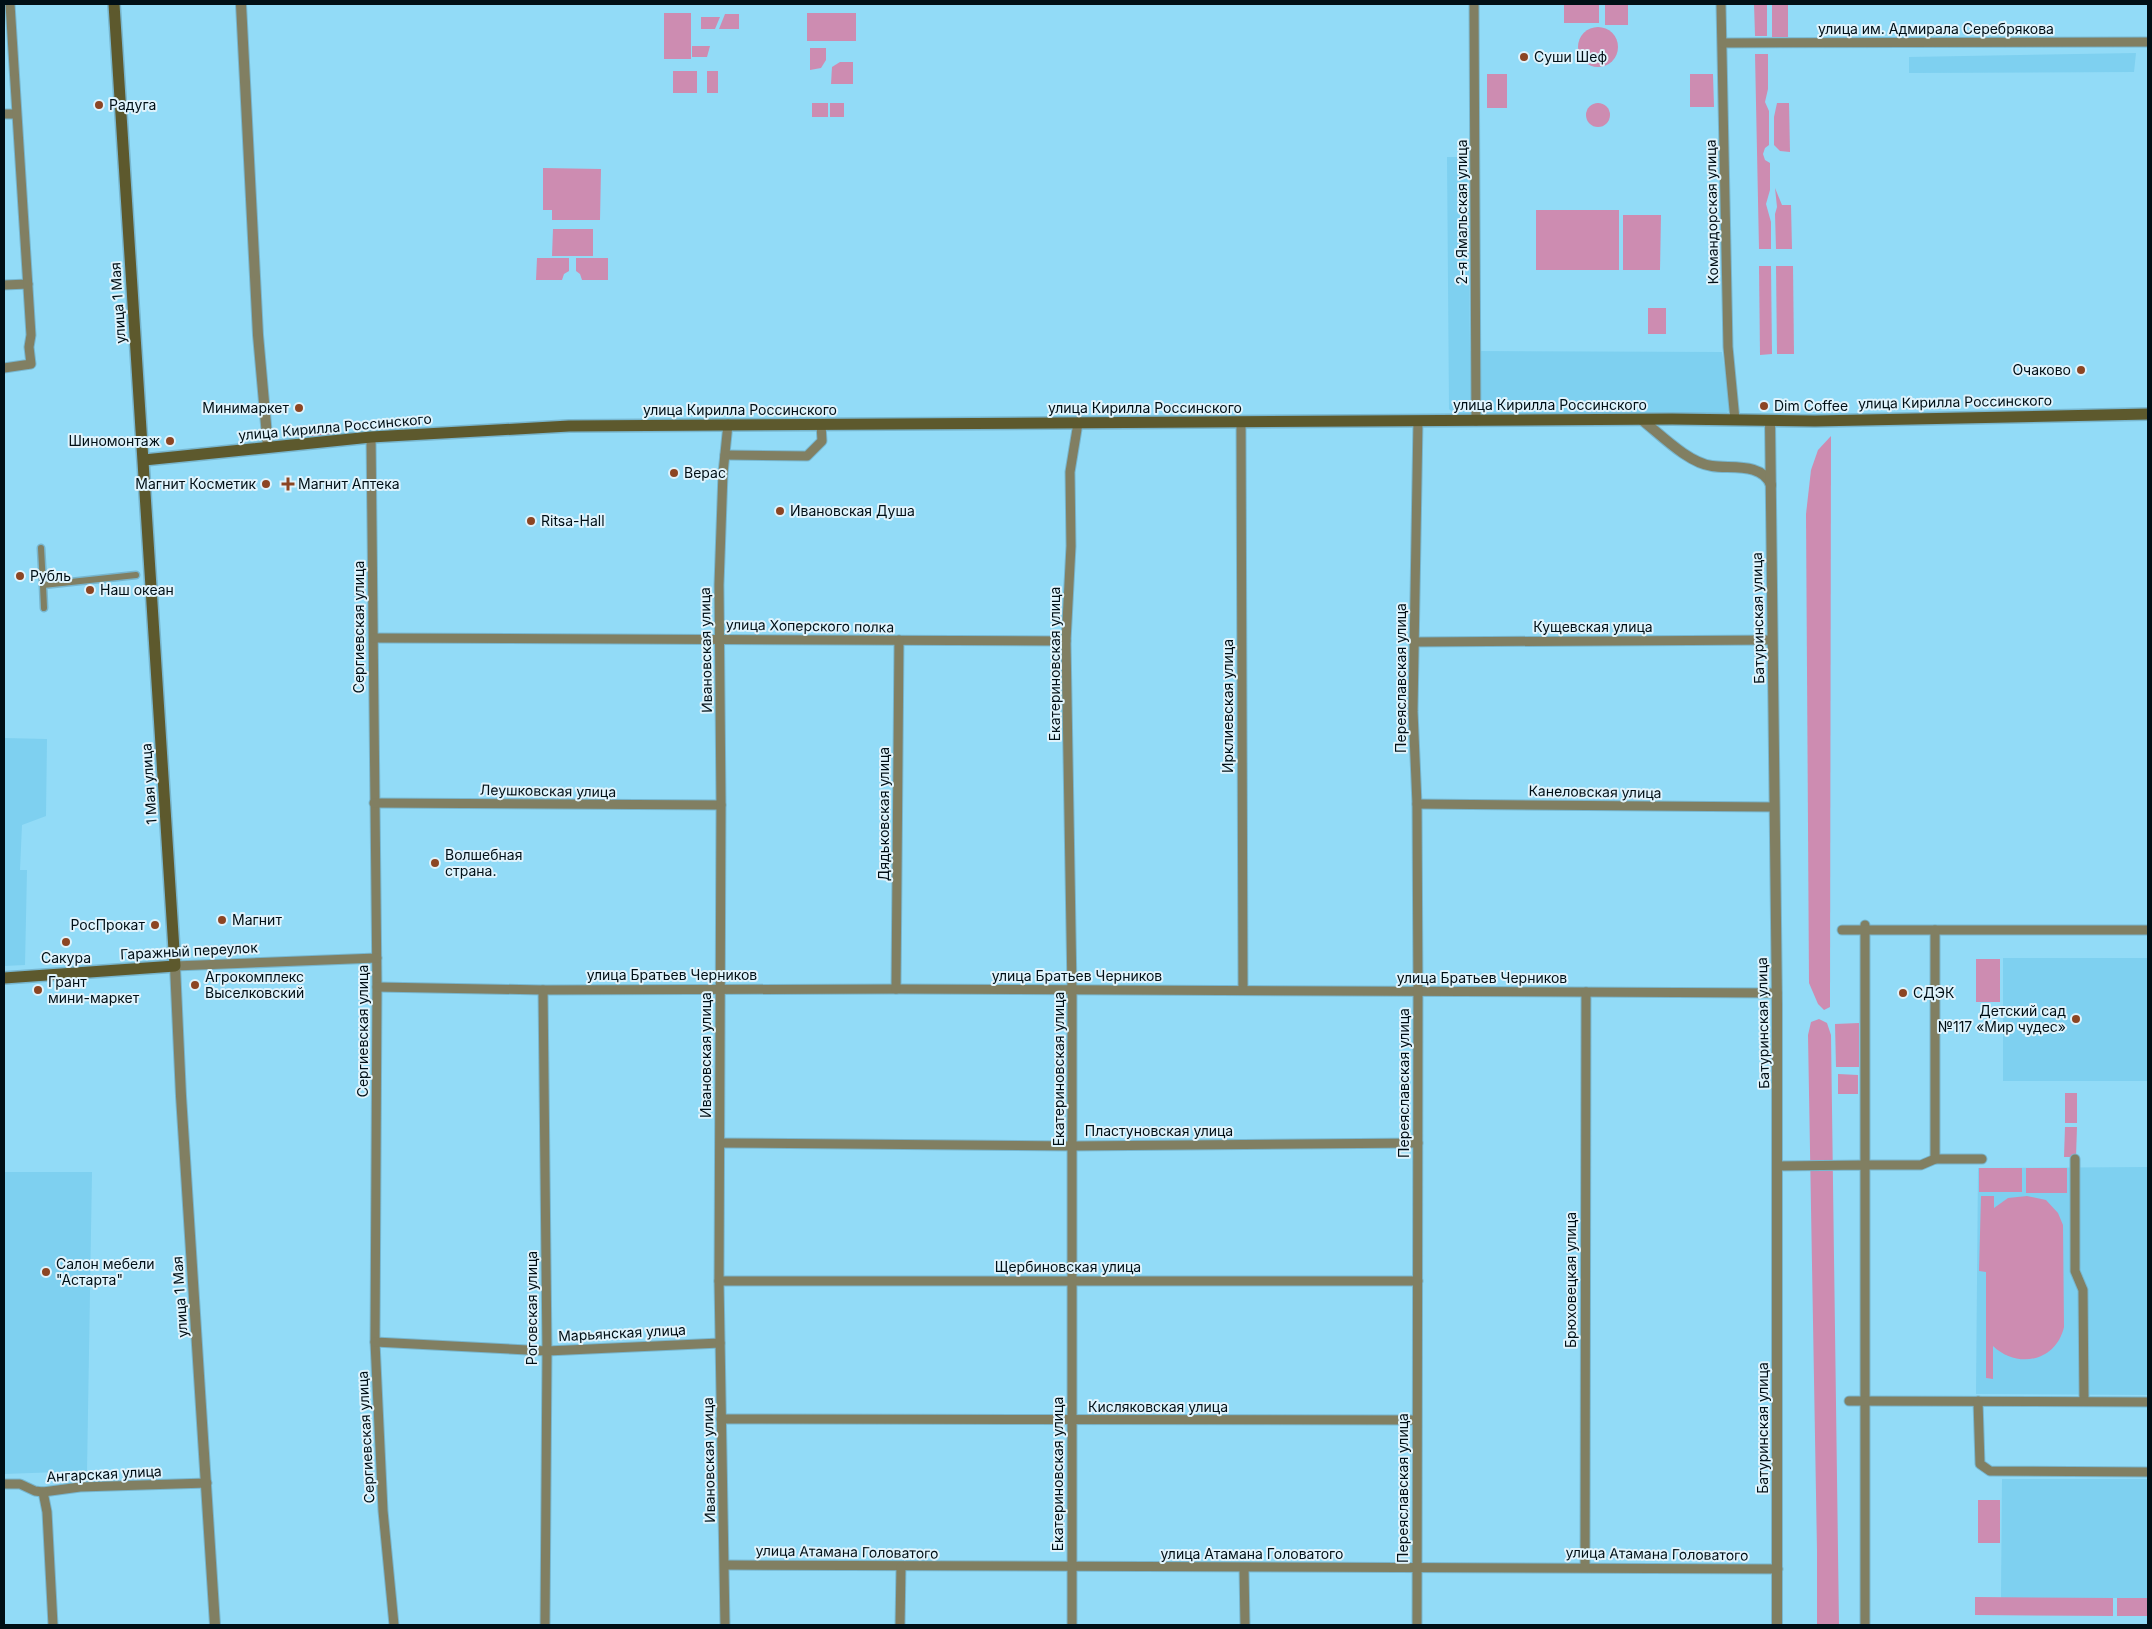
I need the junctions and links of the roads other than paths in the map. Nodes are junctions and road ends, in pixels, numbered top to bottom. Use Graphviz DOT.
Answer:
graph roads {
  1 [pos="10,4"];
  2 [pos="114,4"];
  3 [pos="241,4"];
  4 [pos="1474,4"];
  5 [pos="1721,4"];
  6 [pos="2148,42"];
  7 [pos="1723,43"];
  8 [pos="4,114"];
  9 [pos="16,114"];
  10 [pos="28,284"];
  11 [pos="4,285"];
  12 [pos="4,368"];
  13 [pos="2148,414"];
  14 [pos="1642,420"];
  15 [pos="1735,420"];
  16 [pos="1770,420"];
  17 [pos="1418,421"];
  18 [pos="1476,421"];
  19 [pos="1241,422"];
  20 [pos="1078,423"];
  21 [pos="728,424"];
  22 [pos="821,424"];
  23 [pos="371,437"];
  24 [pos="268,447"];
  25 [pos="725,455"];
  26 [pos="144,460"];
  27 [pos="1771,485"];
  28 [pos="41,548"];
  29 [pos="136,575"];
  30 [pos="43,585"];
  31 [pos="152,601"];
  32 [pos="44,608"];
  33 [pos="374,638"];
  34 [pos="721,639"];
  35 [pos="899,640"];
  36 [pos="1772,640"];
  37 [pos="1066,641"];
  38 [pos="1414,642"];
  39 [pos="374,803"];
  40 [pos="1417,804"];
  41 [pos="721,805"];
  42 [pos="1774,807"];
  43 [pos="1865,927"];
  44 [pos="1842,930"];
  45 [pos="1935,930"];
  46 [pos="2148,930"];
  47 [pos="377,958"];
  48 [pos="175,963"];
  49 [pos="4,978"];
  50 [pos="377,987"];
  51 [pos="720,988"];
  52 [pos="896,989"];
  53 [pos="543,990"];
  54 [pos="1072,990"];
  55 [pos="1243,990"];
  56 [pos="1418,992"];
  57 [pos="1586,992"];
  58 [pos="1777,993"];
  59 [pos="721,1143"];
  60 [pos="1418,1143"];
  61 [pos="1073,1146"];
  62 [pos="1935,1159"];
  63 [pos="1982,1159"];
  64 [pos="2075,1159"];
  65 [pos="1865,1165"];
  66 [pos="1778,1166"];
  67 [pos="1074,1280"];
  68 [pos="719,1281"];
  69 [pos="1418,1281"];
  70 [pos="375,1342"];
  71 [pos="720,1343"];
  72 [pos="547,1351"];
  73 [pos="1849,1401"];
  74 [pos="1866,1401"];
  75 [pos="1978,1401"];
  76 [pos="2084,1401"];
  77 [pos="2148,1402"];
  78 [pos="721,1419"];
  79 [pos="1416,1420"];
  80 [pos="1071,1421"];
  81 [pos="2148,1472"];
  82 [pos="4,1484"];
  83 [pos="207,1484"];
  84 [pos="43,1492"];
  85 [pos="725,1565"];
  86 [pos="1416,1566"];
  87 [pos="901,1567"];
  88 [pos="1072,1567"];
  89 [pos="1585,1567"];
  90 [pos="1244,1568"];
  91 [pos="1778,1569"];
  92 [pos="53,1625"];
  93 [pos="215,1625"];
  94 [pos="394,1625"];
  95 [pos="545,1625"];
  96 [pos="725,1625"];
  97 [pos="900,1625"];
  98 [pos="1072,1625"];
  99 [pos="1244,1625"];
  100 [pos="1417,1625"];
  101 [pos="1777,1625"];
  102 [pos="1865,1625"];
  1 -- 9 [label="street"];
  2 -- 26 [label="main road, улица 1 Мая"];
  3 -- 24 [label="street"];
  4 -- 18 [label="street, 2-я Ямальская улица"];
  5 -- 7 [label="street, Командорская улица"];
  6 -- 7 [label="street, улица им. Адмирала Серебрякова"];
  7 -- 15 [label="street, Командорская улица"];
  8 -- 9 [label="street"];
  9 -- 10 [label="street"];
  10 -- 11 [label="street"];
  10 -- 12 [label="street"];
  13 -- 16 [label="main road, улица Кирилла Россинского"];
  14 -- 15 [label="main road, улица Кирилла Россинского"];
  14 -- 18 [label="main road, улица Кирилла Россинского"];
  14 -- 27 [label="street"];
  15 -- 16 [label="main road, улица Кирилла Россинского"];
  16 -- 27 [label="street, Батуринская улица"];
  17 -- 18 [label="main road, улица Кирилла Россинского"];
  17 -- 19 [label="main road, улица Кирилла Россинского"];
  17 -- 38 [label="street, Переяславская улица"];
  19 -- 20 [label="main road, улица Кирилла Россинского"];
  19 -- 55 [label="street, Ирклиевская улица"];
  20 -- 22 [label="main road, улица Кирилла Россинского"];
  20 -- 37 [label="street, Екатериновская улица"];
  21 -- 22 [label="main road, улица Кирилла Россинского"];
  21 -- 23 [label="main road, улица Кирилла Россинского"];
  21 -- 25 [label="street, Ивановская улица"];
  22 -- 25 [label="street"];
  23 -- 24 [label="main road, улица Кирилла Россинского"];
  23 -- 33 [label="street, Сергиевская улица"];
  24 -- 26 [label="main road, улица Кирилла Россинского"];
  25 -- 34 [label="street, Ивановская улица"];
  26 -- 31 [label="main road, улица 1 Мая"];
  27 -- 36 [label="street, Батуринская улица"];
  28 -- 30 [label="street"];
  29 -- 30 [label="street"];
  30 -- 32 [label="street"];
  31 -- 48 [label="main road, 1 Мая улица"];
  33 -- 34 [label="street, улица Хоперского полка"];
  33 -- 39 [label="street, Сергиевская улица"];
  34 -- 35 [label="street, улица Хоперского полка"];
  34 -- 41 [label="street, Ивановская улица"];
  35 -- 37 [label="street, улица Хоперского полка"];
  35 -- 52 [label="street, Дядьковская улица"];
  36 -- 38 [label="street, Кущевская улица"];
  36 -- 42 [label="street, Батуринская улица"];
  37 -- 54 [label="street, Екатериновская улица"];
  38 -- 40 [label="street, Переяславская улица"];
  39 -- 41 [label="street, Леушковская улица"];
  39 -- 47 [label="street, Сергиевская улица"];
  40 -- 42 [label="street, Канеловская улица"];
  40 -- 56 [label="street, Переяславская улица"];
  41 -- 51 [label="street, Ивановская улица"];
  42 -- 58 [label="street, Батуринская улица"];
  43 -- 44 [label="street"];
  43 -- 45 [label="street"];
  43 -- 65 [label="street"];
  45 -- 46 [label="street"];
  45 -- 62 [label="street"];
  47 -- 48 [label="street, Гаражный переулок"];
  47 -- 50 [label="street, Сергиевская улица"];
  48 -- 49 [label="main road, Гаражный переулок"];
  48 -- 83 [label="street, улица 1 Мая"];
  50 -- 53 [label="street, улица Братьев Черников"];
  50 -- 70 [label="street, Сергиевская улица"];
  51 -- 52 [label="street, улица Братьев Черников"];
  51 -- 53 [label="street, улица Братьев Черников"];
  51 -- 59 [label="street, Ивановская улица"];
  52 -- 54 [label="street, улица Братьев Черников"];
  53 -- 72 [label="street, Роговская улица"];
  54 -- 55 [label="street, улица Братьев Черников"];
  54 -- 61 [label="street, Екатериновская улица"];
  55 -- 56 [label="street, улица Братьев Черников"];
  56 -- 57 [label="street, улица Братьев Черников"];
  56 -- 60 [label="street, Переяславская улица"];
  57 -- 58 [label="street, улица Братьев Черников"];
  57 -- 89 [label="street, Брюховецкая улица"];
  58 -- 66 [label="street, Батуринская улица"];
  59 -- 61 [label="street, Пластуновская улица"];
  59 -- 68 [label="street, Ивановская улица"];
  60 -- 61 [label="street, Пластуновская улица"];
  60 -- 69 [label="street, Переяславская улица"];
  61 -- 67 [label="street, Екатериновская улица"];
  62 -- 63 [label="street"];
  62 -- 65 [label="street"];
  64 -- 76 [label="street"];
  65 -- 66 [label="street"];
  65 -- 74 [label="street"];
  66 -- 91 [label="street, Батуринская улица"];
  67 -- 68 [label="street, Щербиновская улица"];
  67 -- 69 [label="street, Щербиновская улица"];
  67 -- 80 [label="street, Екатериновская улица"];
  68 -- 71 [label="street, Ивановская улица"];
  69 -- 79 [label="street, Переяславская улица"];
  70 -- 72 [label="street, Марьянская улица"];
  70 -- 94 [label="street, Сергиевская улица"];
  71 -- 72 [label="street, Марьянская улица"];
  71 -- 78 [label="street, Ивановская улица"];
  72 -- 95 [label="street, Роговская улица"];
  73 -- 74 [label="street"];
  74 -- 75 [label="street"];
  74 -- 102 [label="street"];
  75 -- 76 [label="street"];
  75 -- 81 [label="street"];
  76 -- 77 [label="street"];
  78 -- 80 [label="street, Кисляковская улица"];
  78 -- 85 [label="street, Ивановская улица"];
  79 -- 80 [label="street, Кисляковская улица"];
  79 -- 86 [label="street, Переяславская улица"];
  80 -- 88 [label="street, Екатериновская улица"];
  82 -- 84 [label="street, Ангарская улица"];
  83 -- 84 [label="street, Ангарская улица"];
  83 -- 93 [label="street, улица 1 Мая"];
  84 -- 92 [label="street"];
  85 -- 87 [label="street, улица Атамана Головатого"];
  85 -- 96 [label="street, Ивановская улица"];
  86 -- 89 [label="street, улица Атамана Головатого"];
  86 -- 90 [label="street, улица Атамана Головатого"];
  86 -- 100 [label="street, Переяславская улица"];
  87 -- 88 [label="street, улица Атамана Головатого"];
  87 -- 97 [label="street"];
  88 -- 90 [label="street, улица Атамана Головатого"];
  88 -- 98 [label="street, Екатериновская улица"];
  89 -- 91 [label="street, улица Атамана Головатого"];
  90 -- 99 [label="street"];
  91 -- 101 [label="street, Батуринская улица"];
}
